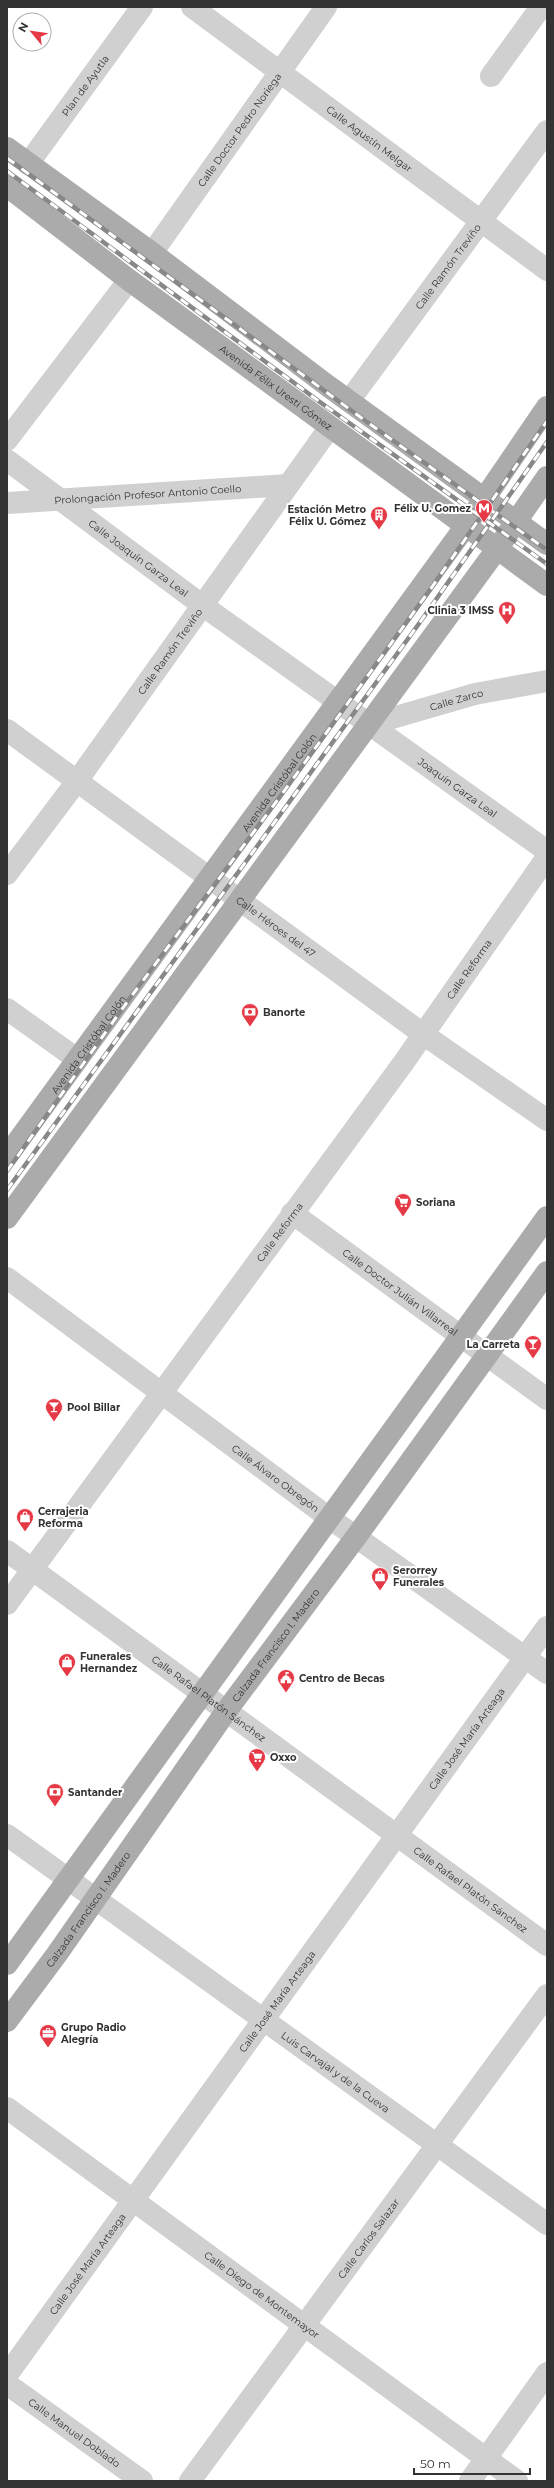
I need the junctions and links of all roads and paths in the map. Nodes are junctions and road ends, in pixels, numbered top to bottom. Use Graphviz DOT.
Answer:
graph roads {
  1 [pos="142,7"];
  2 [pos="192,7"];
  3 [pos="326,7"];
  4 [pos="541,7"];
  5 [pos="279,73"];
  6 [pos="491,76"];
  7 [pos="547,132"];
  8 [pos="7,148"];
  9 [pos="28,164"];
  10 [pos="7,186"];
  11 [pos="482,222"];
  12 [pos="152,253"];
  13 [pos="547,270"];
  14 [pos="129,280"];
  15 [pos="349,401"];
  16 [pos="547,407"];
  17 [pos="330,427"];
  18 [pos="7,440"];
  19 [pos="7,460"];
  20 [pos="547,477"];
  21 [pos="288,485"];
  22 [pos="486,498"];
  23 [pos="63,501"];
  24 [pos="7,504"];
  25 [pos="517,522"];
  26 [pos="465,527"];
  27 [pos="547,544"];
  28 [pos="497,550"];
  29 [pos="547,585"];
  30 [pos="202,605"];
  31 [pos="547,681"];
  32 [pos="338,703"];
  33 [pos="368,725"];
  34 [pos="7,730"];
  35 [pos="77,781"];
  36 [pos="547,851"];
  37 [pos="547,857"];
  38 [pos="7,874"];
  39 [pos="209,878"];
  40 [pos="239,900"];
  41 [pos="7,1009"];
  42 [pos="423,1034"];
  43 [pos="77,1059"];
  44 [pos="547,1120"];
  45 [pos="7,1156"];
  46 [pos="292,1213"];
  47 [pos="547,1216"];
  48 [pos="7,1218"];
  49 [pos="547,1272"];
  50 [pos="7,1278"];
  51 [pos="460,1336"];
  52 [pos="486,1354"];
  53 [pos="162,1392"];
  54 [pos="547,1399"];
  55 [pos="328,1517"];
  56 [pos="356,1537"];
  57 [pos="7,1550"];
  58 [pos="32,1570"];
  59 [pos="7,1604"];
  60 [pos="547,1627"];
  61 [pos="526,1657"];
  62 [pos="547,1673"];
  63 [pos="202,1692"];
  64 [pos="227,1710"];
  65 [pos="397,1835"];
  66 [pos="7,1836"];
  67 [pos="68,1880"];
  68 [pos="95,1900"];
  69 [pos="547,1946"];
  70 [pos="7,1964"];
  71 [pos="547,1996"];
  72 [pos="265,2019"];
  73 [pos="7,2021"];
  74 [pos="7,2108"];
  75 [pos="437,2146"];
  76 [pos="134,2199"];
  77 [pos="547,2224"];
  78 [pos="305,2327"];
  79 [pos="547,2373"];
  80 [pos="7,2375"];
  81 [pos="7,2384"];
  82 [pos="486,2459"];
  83 [pos="142,2481"];
  84 [pos="190,2481"];
  85 [pos="470,2481"];
  86 [pos="517,2481"];
  1 -- 9 [label="street, Plan de Ayutla"];
  2 -- 5 [label="street, Calle Agustín Melgar"];
  3 -- 5 [label="street, Calle Doctor Pedro Noriega"];
  4 -- 6 [label="street"];
  5 -- 11 [label="street, Calle Agustín Melgar"];
  5 -- 12 [label="street, Calle Doctor Pedro Noriega"];
  7 -- 11 [label="street, Calle Ramón Treviño"];
  8 -- 9 [label="main road"];
  9 -- 12 [label="main road"];
  10 -- 14 [label="main road, Avenida Félix Uresti Gómez"];
  11 -- 13 [label="street, Calle Agustín Melgar"];
  11 -- 15 [label="street, Calle Ramón Treviño"];
  12 -- 15 [label="main road"];
  14 -- 17 [label="main road, Avenida Félix Uresti Gómez"];
  14 -- 18 [label="street"];
  15 -- 22 [label="main road"];
  16 -- 22 [label="main road, Avenida Cristóbal Colón"];
  17 -- 21 [label="street, Calle Ramón Treviño"];
  17 -- 26 [label="main road, Avenida Félix Uresti Gómez"];
  19 -- 23 [label="street, Calle Joaquín Garza Leal"];
  20 -- 25 [label="main road"];
  21 -- 23 [label="street, Prolongación Profesor Antonio Coello"];
  21 -- 30 [label="street, Calle Ramón Treviño"];
  22 -- 25 [label="main road"];
  22 -- 26 [label="main road, Avenida Cristóbal Colón"];
  23 -- 24 [label="street, Prolongación Profesor Antonio Coello"];
  23 -- 30 [label="street, Calle Joaquín Garza Leal"];
  25 -- 27 [label="main road"];
  25 -- 28 [label="main road"];
  26 -- 28 [label="main road, Avenida Félix Uresti Gómez"];
  26 -- 32 [label="main road, Avenida Cristóbal Colón"];
  28 -- 29 [label="main road, Avenida Félix Uresti Gómez"];
  28 -- 33 [label="main road"];
  30 -- 32 [label="street, Calle Joaquín Garza Leal"];
  30 -- 35 [label="street, Calle Ramón Treviño"];
  31 -- 33 [label="street, Calle Zarco"];
  32 -- 33 [label="street, Calle Joaquín Garza Leal"];
  32 -- 39 [label="main road, Avenida Cristóbal Colón"];
  33 -- 36 [label="street, Joaquín Garza Leal"];
  33 -- 40 [label="main road"];
  34 -- 35 [label="street, Calle Héroes del 47"];
  35 -- 38 [label="street, Calle Ramón Treviño"];
  35 -- 39 [label="street, Calle Héroes del 47"];
  37 -- 42 [label="street, Calle Reforma"];
  39 -- 40 [label="street, Calle Héroes del 47"];
  39 -- 43 [label="main road, Avenida Cristóbal Colón"];
  40 -- 42 [label="street, Calle Héroes del 47"];
  40 -- 48 [label="main road"];
  41 -- 43 [label="street"];
  42 -- 44 [label="street, Calle Héroes del 47"];
  42 -- 46 [label="street, Calle Reforma"];
  43 -- 45 [label="main road, Avenida Cristóbal Colón"];
  46 -- 51 [label="street, Calle Doctor Julián Villarreal"];
  46 -- 53 [label="street, Calle Reforma"];
  47 -- 51 [label="main road"];
  49 -- 52 [label="main road, Calzada Francisco I. Madero"];
  50 -- 53 [label="street, Calle Álvaro Obregón"];
  51 -- 52 [label="street, Calle Doctor Julián Villarreal"];
  51 -- 55 [label="main road"];
  52 -- 54 [label="street, Calle Doctor Julián Villarreal"];
  52 -- 56 [label="main road, Calzada Francisco I. Madero"];
  53 -- 55 [label="street, Calle Álvaro Obregón"];
  53 -- 58 [label="street, Calle Reforma"];
  55 -- 56 [label="street, Calle Álvaro Obregón"];
  55 -- 63 [label="main road"];
  56 -- 61 [label="street, Calle Álvaro Obregón"];
  56 -- 64 [label="main road, Calzada Francisco I. Madero"];
  57 -- 58 [label="street, Calle Rafael Platón Sánchez"];
  58 -- 59 [label="street, Calle Reforma"];
  58 -- 63 [label="street, Calle Rafael Platón Sánchez"];
  60 -- 61 [label="street, Calle José María Arteaga"];
  61 -- 62 [label="street, Calle Álvaro Obregón"];
  61 -- 65 [label="street, Calle José María Arteaga"];
  63 -- 64 [label="street, Calle Rafael Platón Sánchez"];
  63 -- 67 [label="main road"];
  64 -- 65 [label="street, Calle Rafael Platón Sánchez"];
  64 -- 68 [label="main road, Calzada Francisco I. Madero"];
  65 -- 69 [label="street, Calle Rafael Platón Sánchez"];
  65 -- 72 [label="street, Calle José María Arteaga"];
  66 -- 67 [label="street, Luis Carvajal y de la Cueva"];
  67 -- 68 [label="street, Luis Carvajal y de la Cueva"];
  67 -- 70 [label="main road"];
  68 -- 72 [label="street, Luis Carvajal y de la Cueva"];
  68 -- 73 [label="main road, Calzada Francisco I. Madero"];
  71 -- 75 [label="street, Calle Carlos Salazar"];
  72 -- 75 [label="street, Luis Carvajal y de la Cueva"];
  72 -- 76 [label="street, Calle José María Arteaga"];
  74 -- 76 [label="street, Calle Diego de Montemayor"];
  75 -- 77 [label="street, Luis Carvajal y de la Cueva"];
  75 -- 78 [label="street, Calle Carlos Salazar"];
  76 -- 78 [label="street, Calle Diego de Montemayor"];
  76 -- 80 [label="street, Calle José María Arteaga"];
  78 -- 82 [label="street, Calle Diego de Montemayor"];
  78 -- 84 [label="street, Calle Carlos Salazar"];
  79 -- 82 [label="street"];
  81 -- 83 [label="street, Calle Manuel Doblado"];
  82 -- 85 [label="street"];
  82 -- 86 [label="street, Calle Diego de Montemayor"];
}
